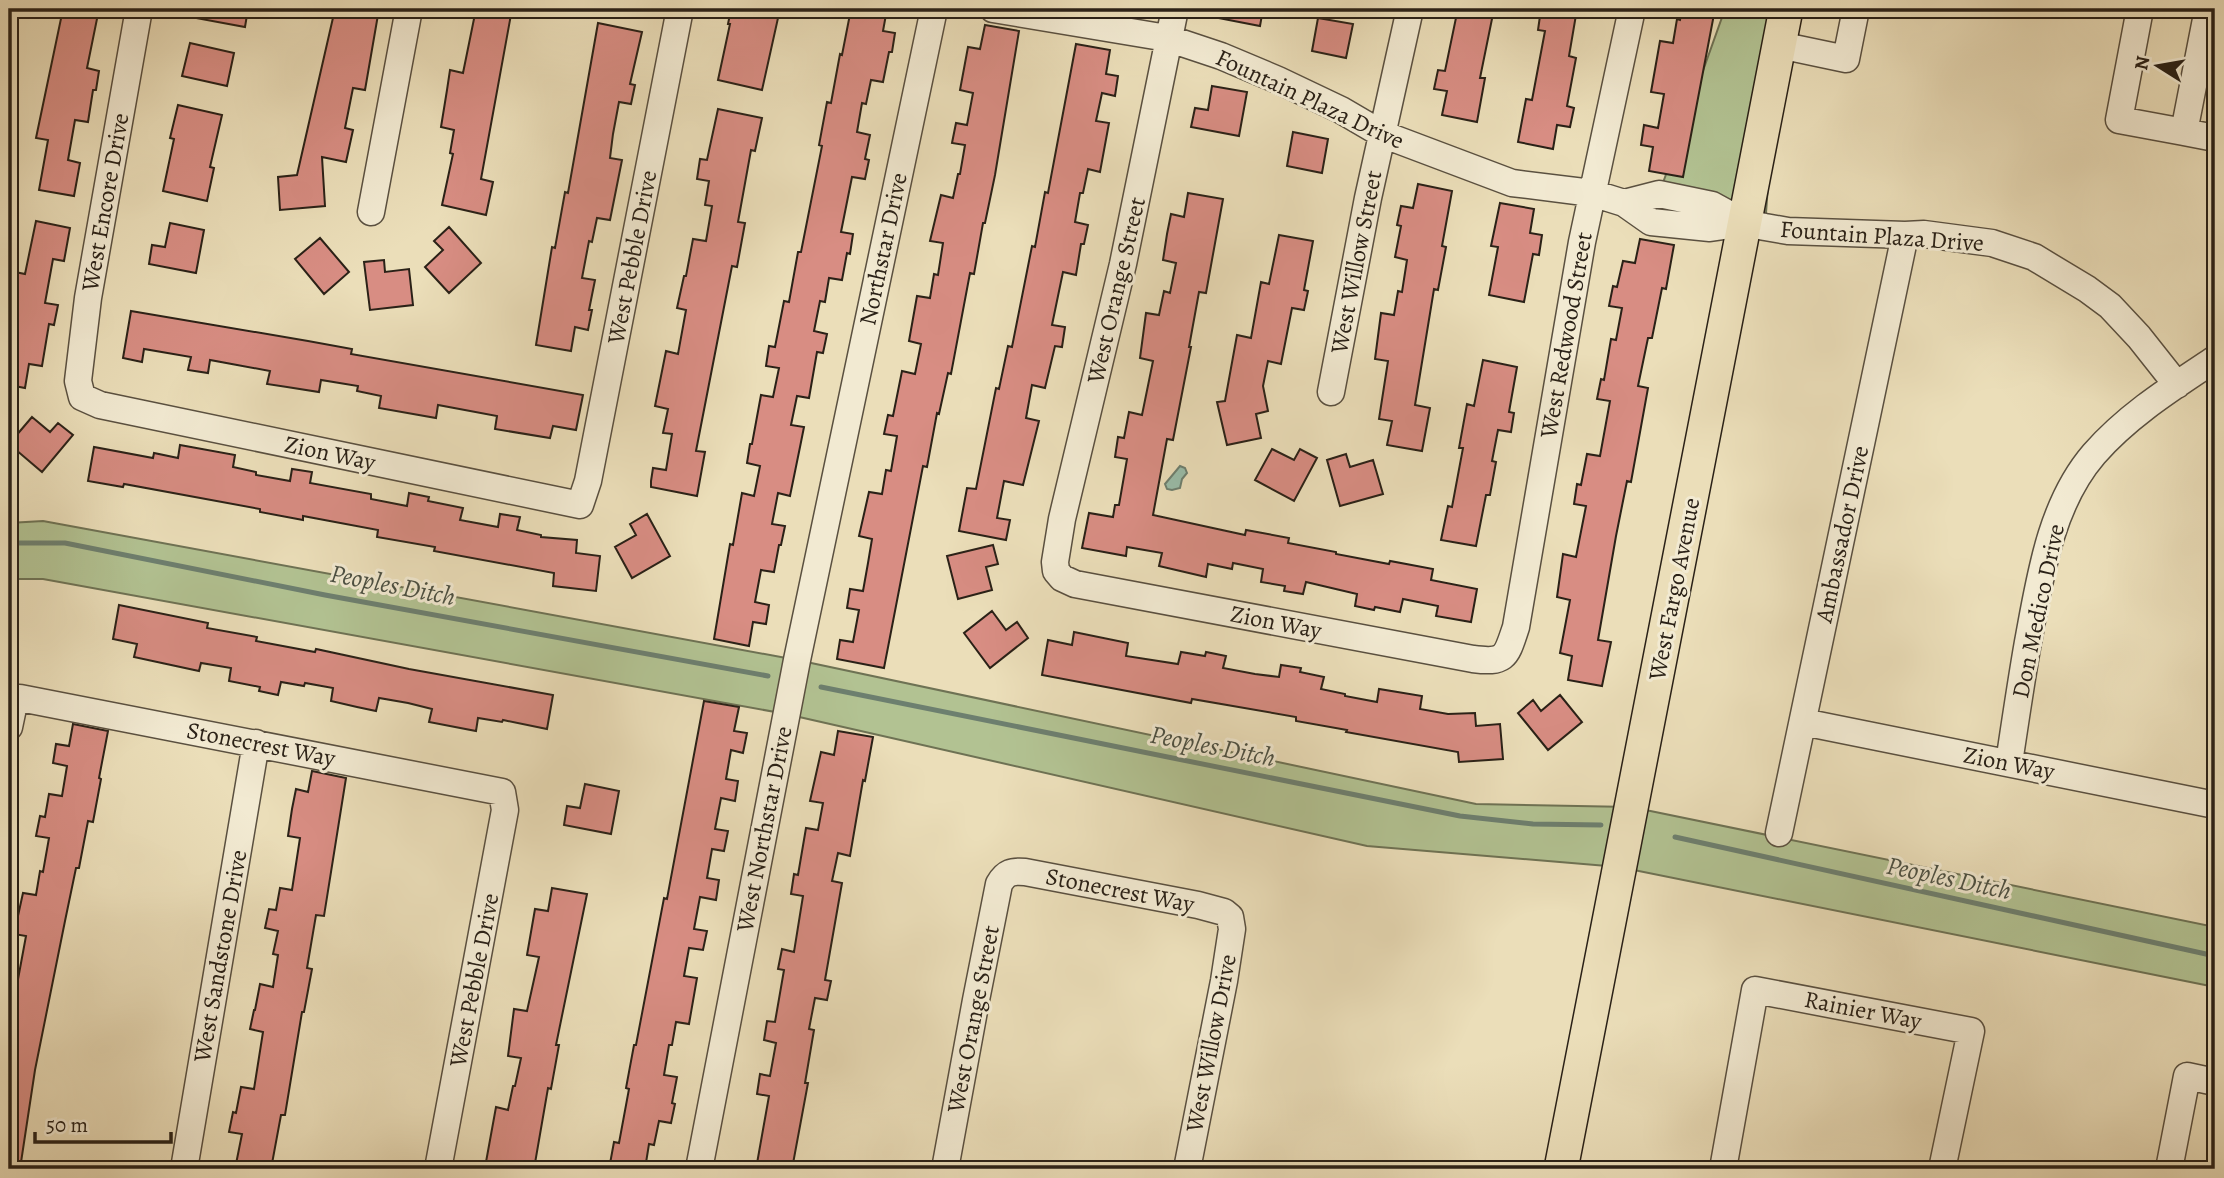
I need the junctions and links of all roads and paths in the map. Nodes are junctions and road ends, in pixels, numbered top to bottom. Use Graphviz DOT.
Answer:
graph roads {
  1 [pos="139,9"];
  2 [pos="409,9"];
  3 [pos="680,9"];
  4 [pos="934,9"];
  5 [pos="993,9"];
  6 [pos="1175,9"];
  7 [pos="1410,9"];
  8 [pos="1632,9"];
  9 [pos="1786,9"];
  10 [pos="1856,9"];
  11 [pos="2140,9"];
  12 [pos="2208,9"];
  13 [pos="1169,39"];
  14 [pos="1779,45"];
  15 [pos="2184,132"];
  16 [pos="1382,134"];
  17 [pos="2215,138"];
  18 [pos="1592,193"];
  19 [pos="371,212"];
  20 [pos="1745,223"];
  21 [pos="1905,235"];
  22 [pos="2215,359"];
  23 [pos="2177,384"];
  24 [pos="1331,392"];
  25 [pos="82,397"];
  26 [pos="832,489"];
  27 [pos="580,505"];
  28 [pos="1056,571"];
  29 [pos="1499,660"];
  30 [pos="1802,722"];
  31 [pos="9,727"];
  32 [pos="256,743"];
  33 [pos="2009,763"];
  34 [pos="502,792"];
  35 [pos="2215,805"];
  36 [pos="1779,833"];
  37 [pos="1009,873"];
  38 [pos="1230,917"];
  39 [pos="2215,1082"];
  40 [pos="184,1169"];
  41 [pos="438,1169"];
  42 [pos="699,1169"];
  43 [pos="945,1169"];
  44 [pos="1187,1169"];
  45 [pos="1561,1169"];
  46 [pos="1724,1169"];
  47 [pos="1942,1169"];
  48 [pos="2169,1169"];
  1 -- 25 [label="street, West Encore Drive"];
  2 -- 19 [label="street"];
  3 -- 27 [label="street, West Pebble Drive"];
  4 -- 26 [label="street, Northstar Drive"];
  5 -- 13 [label="street, Fountain Plaza Drive"];
  6 -- 13 [label="street, West Orange Street"];
  7 -- 16 [label="street, West Willow Street"];
  8 -- 18 [label="street, West Redwood Street"];
  9 -- 14 [label="main road, West Fargo Avenue"];
  10 -- 14 [label="street"];
  11 -- 15 [label="street"];
  12 -- 15 [label="street"];
  13 -- 16 [label="street, Fountain Plaza Drive"];
  13 -- 28 [label="street, West Orange Street"];
  14 -- 20 [label="main road, West Fargo Avenue"];
  15 -- 17 [label="street"];
  16 -- 18 [label="street, Fountain Plaza Drive"];
  16 -- 24 [label="street, West Willow Street"];
  18 -- 20 [label="street, Fountain Plaza Drive"];
  18 -- 29 [label="street, West Redwood Street"];
  20 -- 21 [label="street, Fountain Plaza Drive"];
  20 -- 45 [label="main road, West Fargo Avenue"];
  21 -- 23 [label="street, Fountain Plaza Drive"];
  21 -- 30 [label="street, Ambassador Drive"];
  22 -- 23 [label="street, Don Medico Drive"];
  23 -- 33 [label="street, Don Medico Drive"];
  25 -- 27 [label="street, Zion Way"];
  26 -- 42 [label="street, West Northstar Drive"];
  28 -- 29 [label="street, Zion Way"];
  30 -- 33 [label="street, Zion Way"];
  30 -- 36 [label="street, Ambassador Drive"];
  31 -- 32 [label="street, Stonecrest Way"];
  32 -- 34 [label="street, Stonecrest Way"];
  32 -- 40 [label="street, West Sandstone Drive"];
  33 -- 35 [label="street, Zion Way"];
  34 -- 41 [label="street, West Pebble Drive"];
  37 -- 38 [label="street, Stonecrest Way"];
  37 -- 43 [label="street, West Orange Street"];
  38 -- 44 [label="street, West Willow Drive"];
  39 -- 48 [label="street"];
  46 -- 47 [label="street, Rainier Way"];
}
